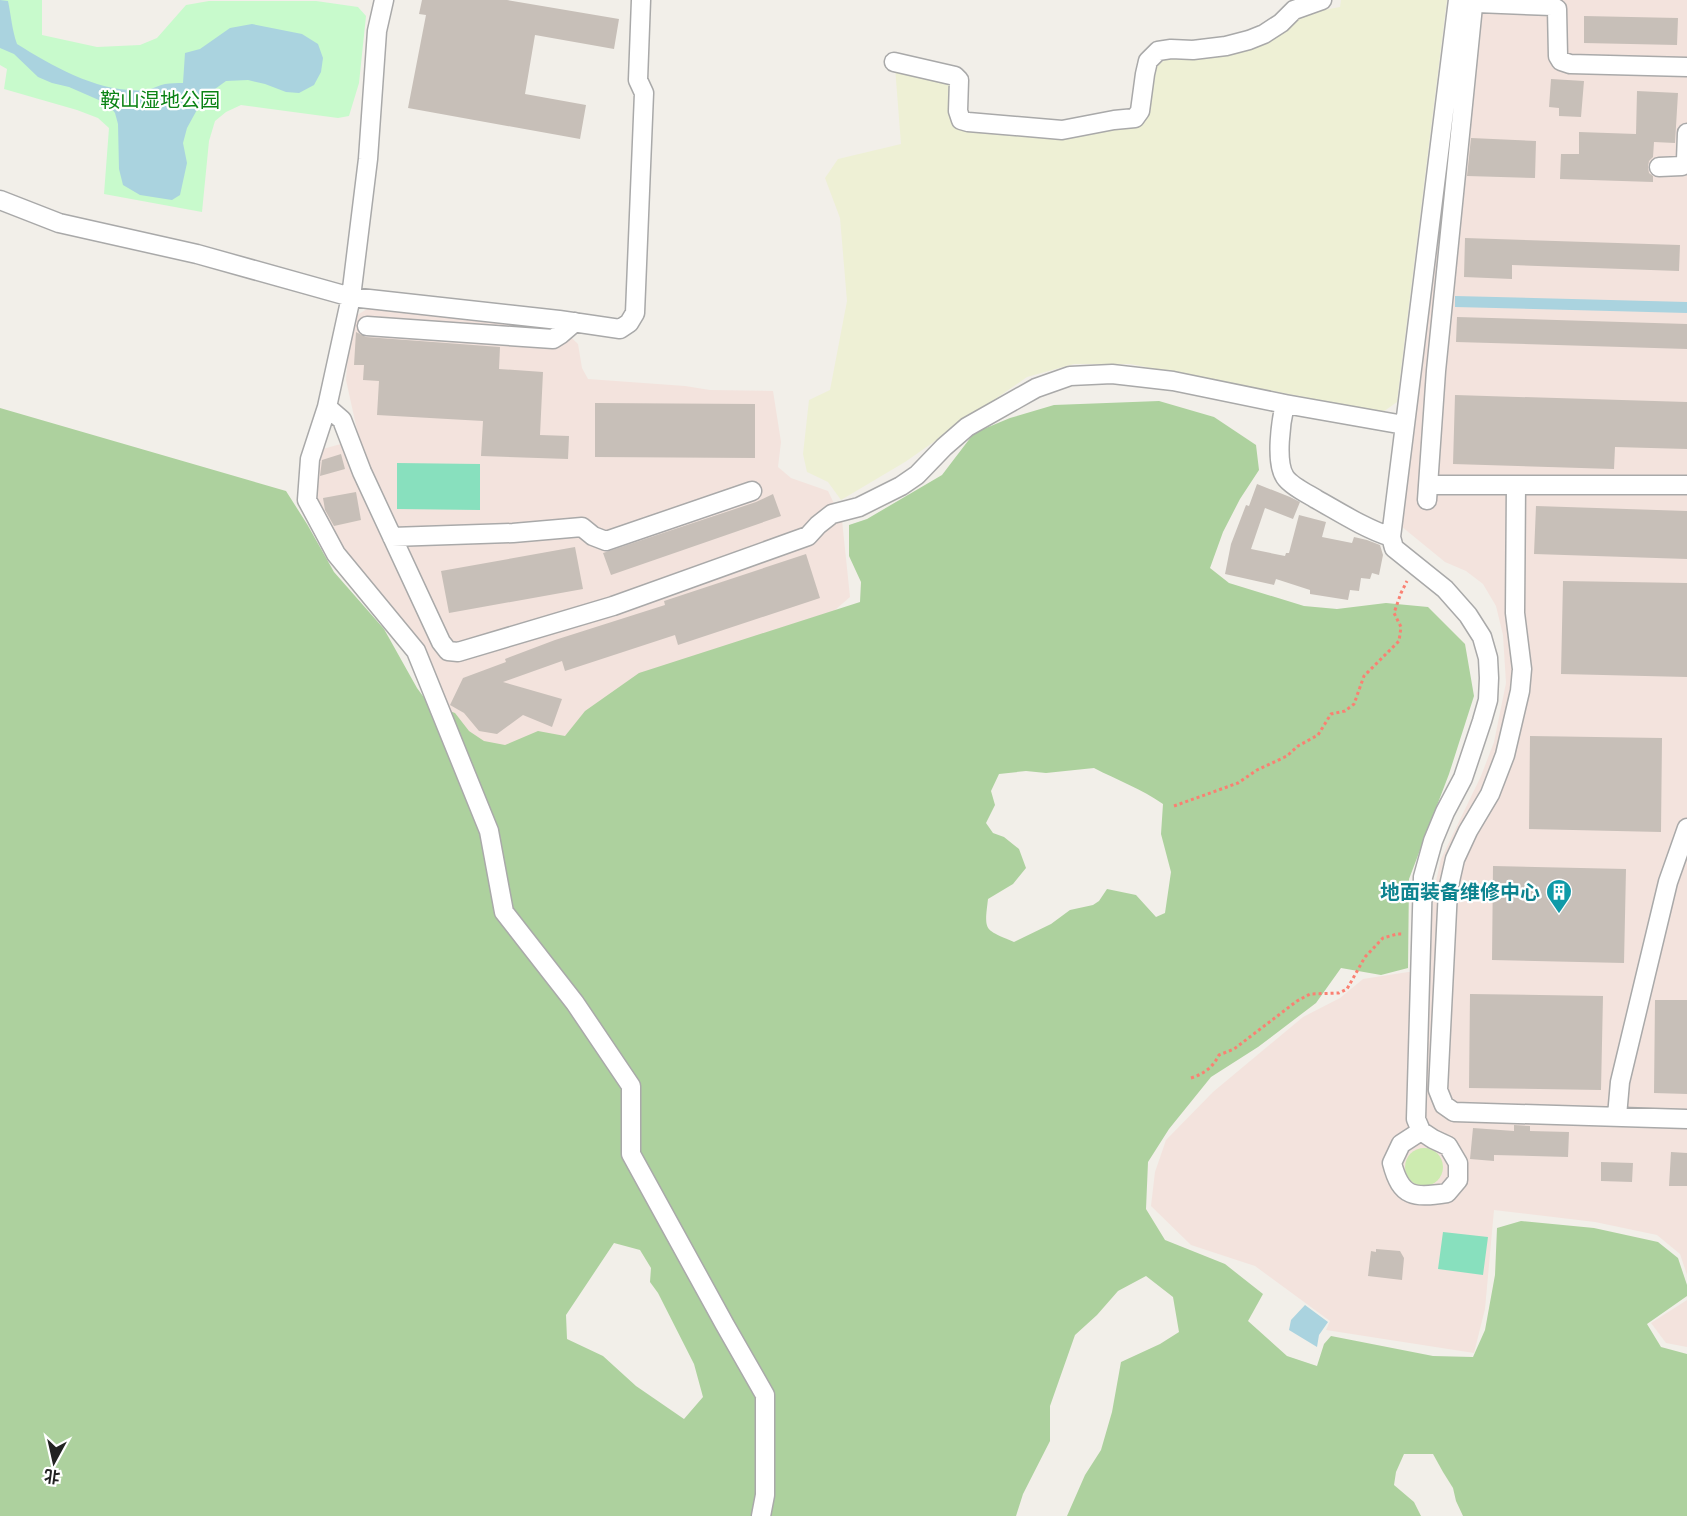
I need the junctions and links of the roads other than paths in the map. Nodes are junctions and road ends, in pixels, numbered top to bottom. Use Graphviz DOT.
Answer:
graph roads {
  1 [pos="384,0"];
  2 [pos="641,0"];
  3 [pos="1322,0"];
  4 [pos="1458,0"];
  5 [pos="894,62"];
  6 [pos="1687,68"];
  7 [pos="1687,133"];
  8 [pos="1659,167"];
  9 [pos="0,200"];
  10 [pos="351,297"];
  11 [pos="575,322"];
  12 [pos="367,326"];
  13 [pos="1285,404"];
  14 [pos="327,406"];
  15 [pos="1404,425"];
  16 [pos="1516,485"];
  17 [pos="1687,485"];
  18 [pos="752,491"];
  19 [pos="392,537"];
  20 [pos="1391,537"];
  21 [pos="1687,828"];
  22 [pos="1617,1116"];
  23 [pos="1687,1119"];
  24 [pos="1421,1131"];
  25 [pos="761,1516"];
  1 -- 10 [label="street"];
  2 -- 11 [label="street"];
  3 -- 5 [label="street"];
  4 -- 15 [label="street"];
  6 -- 16 [label="street"];
  7 -- 8 [label="street"];
  9 -- 10 [label="street"];
  10 -- 11 [label="street"];
  10 -- 14 [label="street"];
  11 -- 12 [label="street"];
  13 -- 15 [label="street"];
  13 -- 19 [label="street"];
  13 -- 20 [label="street"];
  14 -- 19 [label="street"];
  14 -- 25 [label="street"];
  15 -- 20 [label="street"];
  16 -- 17 [label="street"];
  16 -- 22 [label="street"];
  18 -- 19 [label="street"];
  20 -- 24 [label="street"];
  21 -- 22 [label="street"];
  22 -- 23 [label="street"];
}
